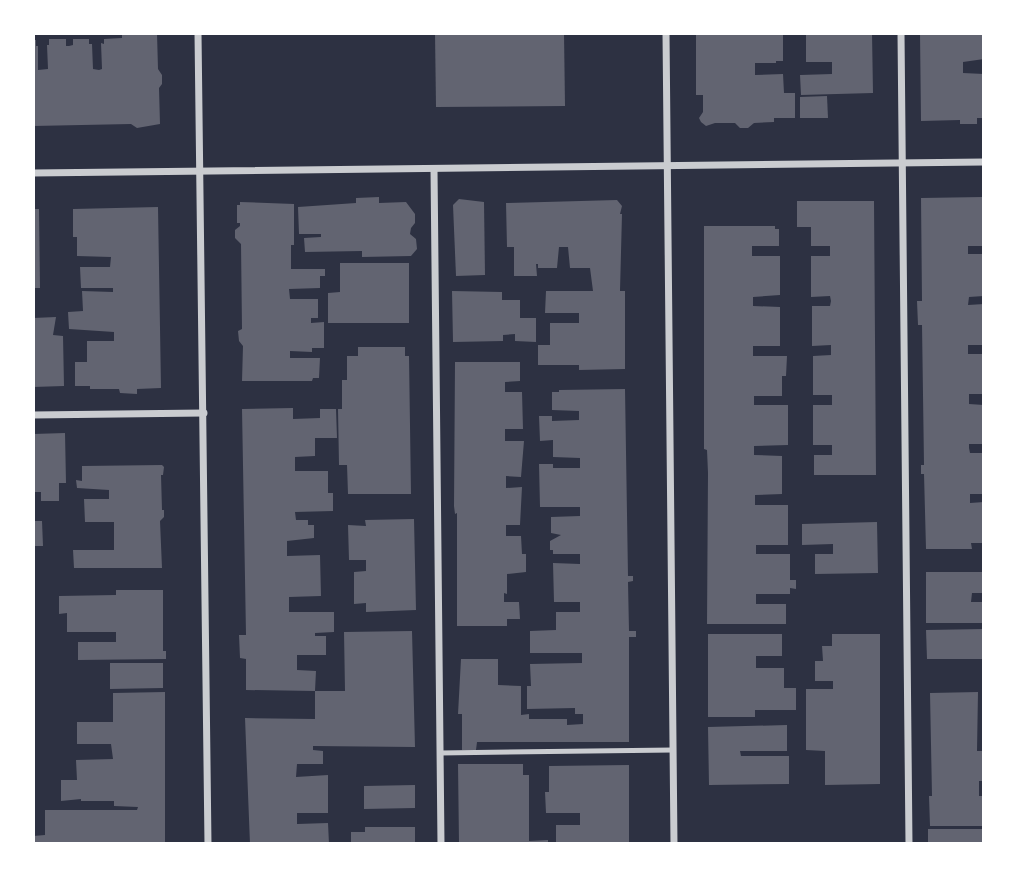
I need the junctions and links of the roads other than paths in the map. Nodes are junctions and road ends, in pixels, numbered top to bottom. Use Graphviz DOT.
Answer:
graph roads {
  1 [pos="198,33"];
  2 [pos="666,33"];
  3 [pos="901,33"];
  4 [pos="902,163"];
  5 [pos="984,163"];
  6 [pos="667,166"];
  7 [pos="435,169"];
  8 [pos="200,170"];
  9 [pos="33,173"];
  10 [pos="204,413"];
  11 [pos="33,415"];
  12 [pos="673,750"];
  13 [pos="440,753"];
  14 [pos="208,844"];
  15 [pos="440,844"];
  16 [pos="674,844"];
  17 [pos="909,844"];
  1 -- 8 [label="street"];
  2 -- 6 [label="street"];
  3 -- 4 [label="street"];
  4 -- 5 [label="street"];
  4 -- 6 [label="street"];
  4 -- 17 [label="street"];
  6 -- 7 [label="street"];
  6 -- 12 [label="street"];
  7 -- 8 [label="street"];
  7 -- 13 [label="street"];
  8 -- 9 [label="street"];
  8 -- 10 [label="street"];
  10 -- 11 [label="street"];
  10 -- 14 [label="street"];
  12 -- 13 [label="lane"];
  12 -- 16 [label="street"];
  13 -- 15 [label="street"];
}
